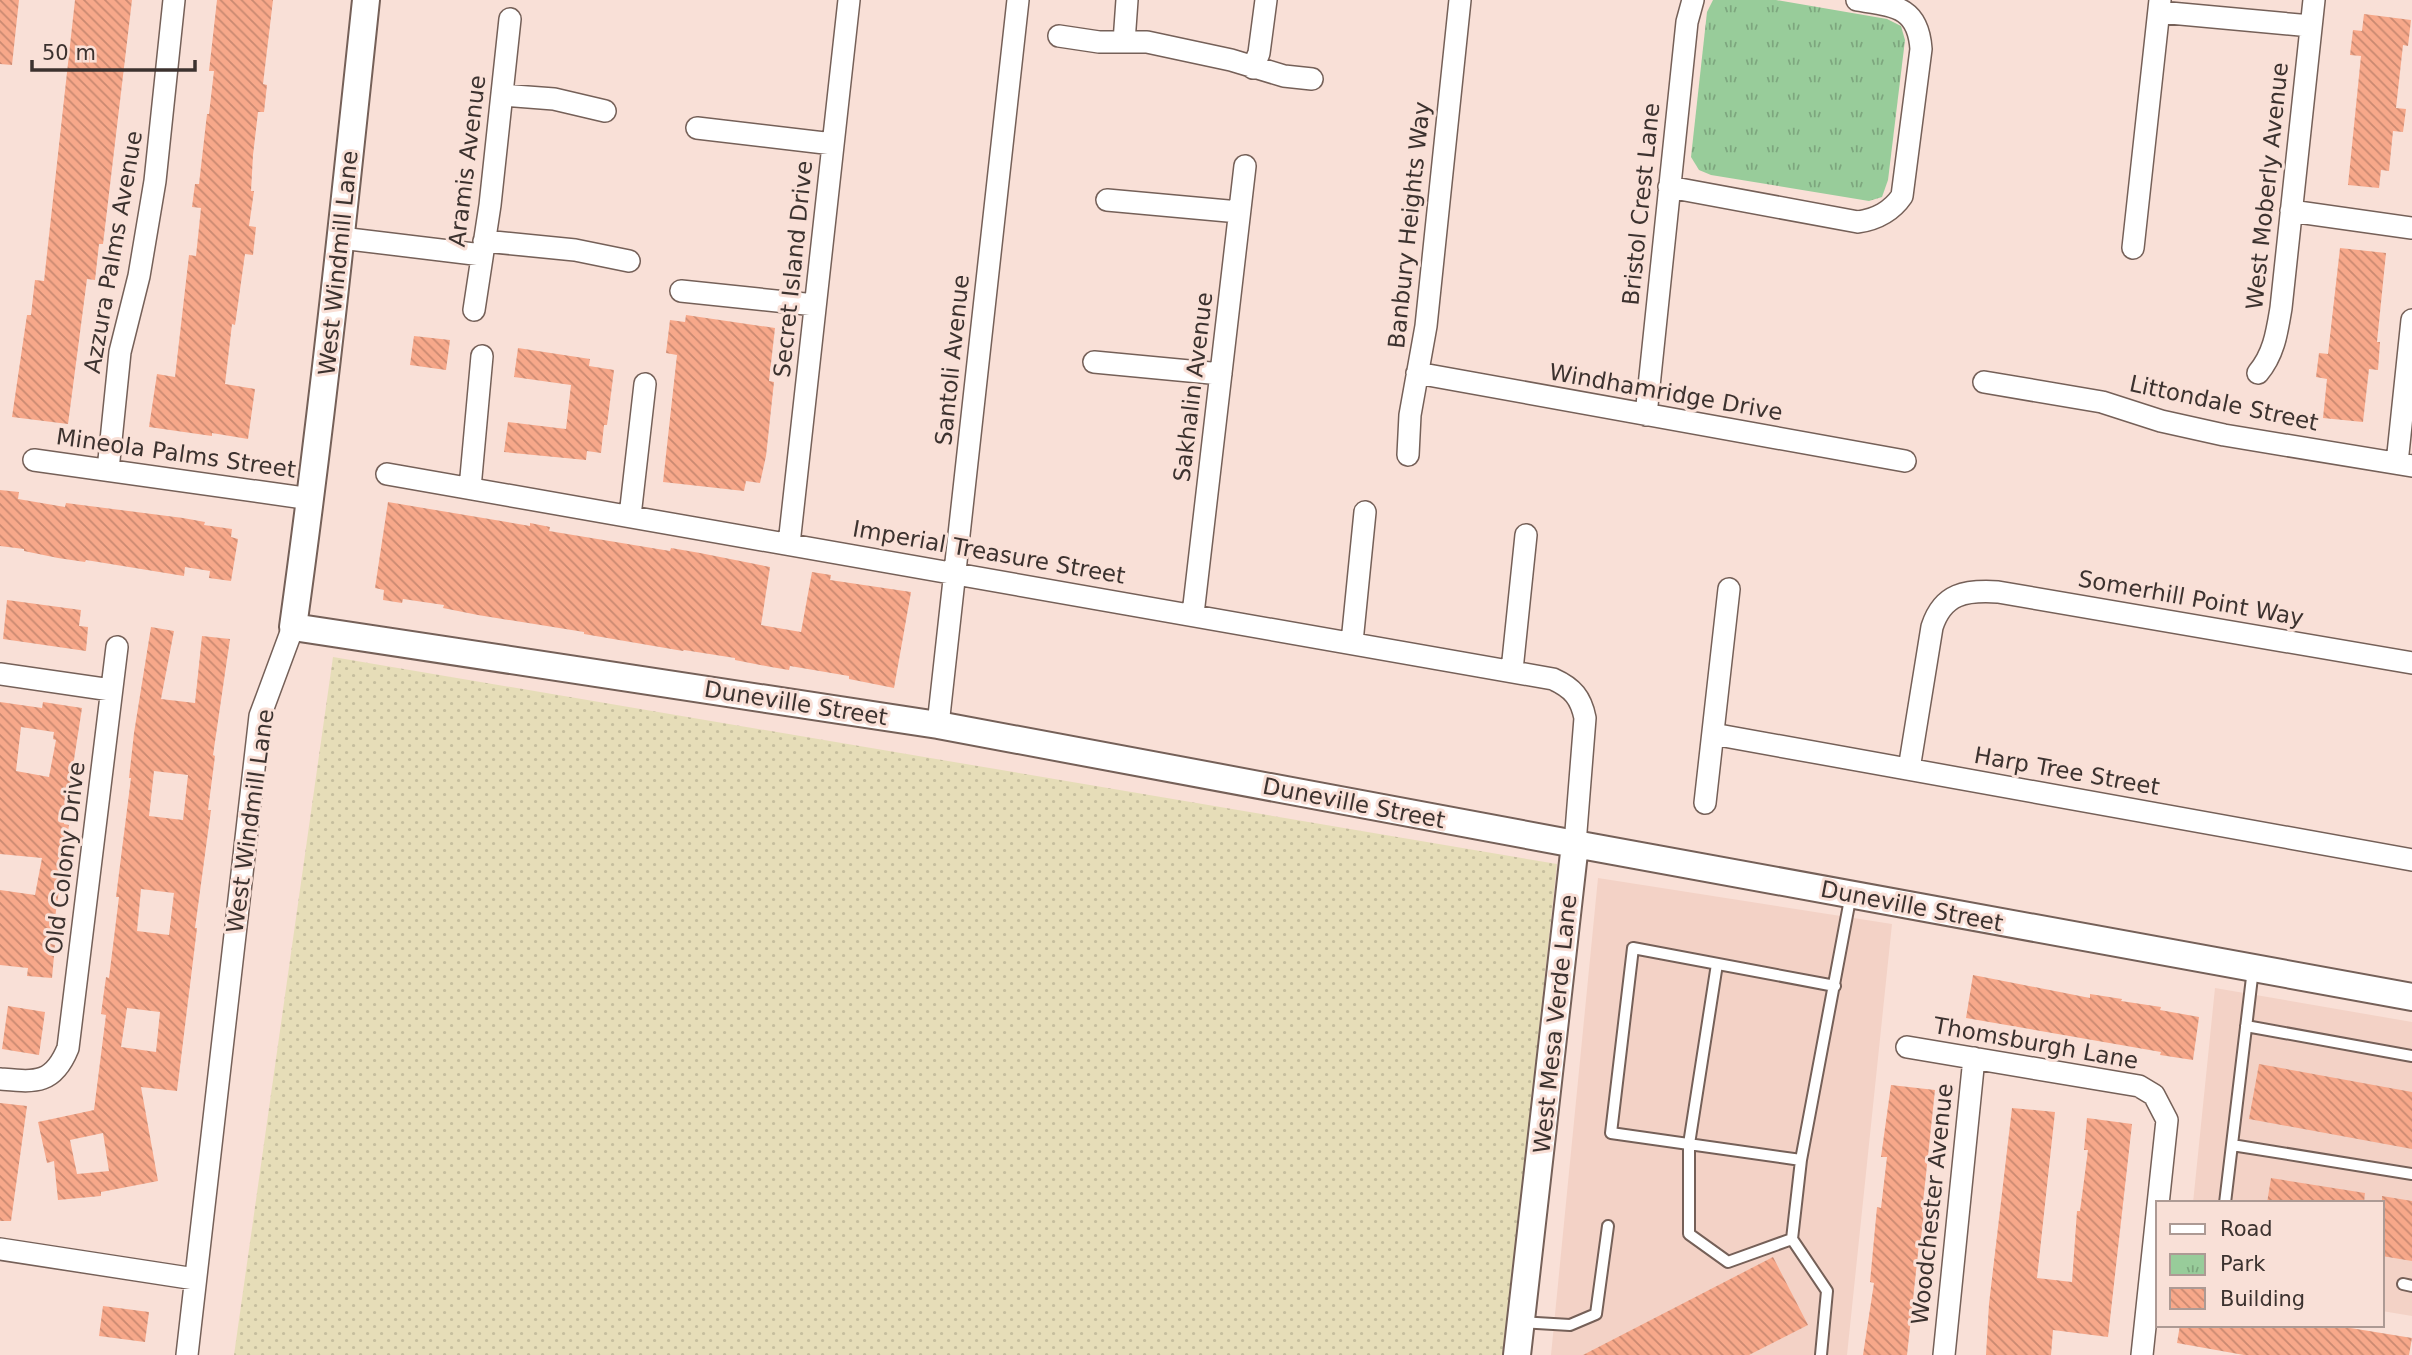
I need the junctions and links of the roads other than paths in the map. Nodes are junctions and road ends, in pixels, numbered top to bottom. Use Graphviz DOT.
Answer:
graph roads {
  1 [pos="174,0"];
  2 [pos="366,0"];
  3 [pos="849,0"];
  4 [pos="1017,0"];
  5 [pos="1127,0"];
  6 [pos="1266,0"];
  7 [pos="1460,0"];
  8 [pos="1693,0"];
  9 [pos="1857,0"];
  10 [pos="2314,0"];
  11 [pos="2159,6"];
  12 [pos="510,19"];
  13 [pos="2311,26"];
  14 [pos="1059,36"];
  15 [pos="1124,42"];
  16 [pos="1253,68"];
  17 [pos="1312,79"];
  18 [pos="502,94"];
  19 [pos="605,111"];
  20 [pos="697,128"];
  21 [pos="833,144"];
  22 [pos="1245,166"];
  23 [pos="1669,187"];
  24 [pos="1107,200"];
  25 [pos="2291,211"];
  26 [pos="1239,212"];
  27 [pos="2412,228"];
  28 [pos="341,238"];
  29 [pos="483,248"];
  30 [pos="2133,248"];
  31 [pos="629,261"];
  32 [pos="681,291"];
  33 [pos="815,305"];
  34 [pos="474,310"];
  35 [pos="2412,327"];
  36 [pos="482,356"];
  37 [pos="1094,362"];
  38 [pos="1417,373"];
  39 [pos="2258,373"];
  40 [pos="1221,374"];
  41 [pos="1984,382"];
  42 [pos="645,384"];
  43 [pos="1646,415"];
  44 [pos="1408,455"];
  45 [pos="34,460"];
  46 [pos="1905,461"];
  47 [pos="2404,465"];
  48 [pos="108,470"];
  49 [pos="387,474"];
  50 [pos="470,488"];
  51 [pos="311,499"];
  52 [pos="1365,512"];
  53 [pos="630,516"];
  54 [pos="1526,535"];
  55 [pos="789,544"];
  56 [pos="956,573"];
  57 [pos="1729,589"];
  58 [pos="1193,614"];
  59 [pos="293,627"];
  60 [pos="1352,642"];
  61 [pos="117,647"];
  62 [pos="2412,663"];
  63 [pos="1512,670"];
  64 [pos="0,674"];
  65 [pos="111,690"];
  66 [pos="1577,694"];
  67 [pos="938,724"];
  68 [pos="1713,734"];
  69 [pos="1909,769"];
  70 [pos="1705,803"];
  71 [pos="1575,844"];
  72 [pos="2412,860"];
  73 [pos="1851,894"];
  74 [pos="1717,964"];
  75 [pos="2253,969"];
  76 [pos="1835,986"];
  77 [pos="2412,997"];
  78 [pos="2246,1026"];
  79 [pos="1907,1047"];
  80 [pos="2412,1056"];
  81 [pos="1974,1058"];
  82 [pos="0,1079"];
  83 [pos="1689,1144"];
  84 [pos="2232,1145"];
  85 [pos="1801,1160"];
  86 [pos="2412,1174"];
  87 [pos="2158,1201"];
  88 [pos="2225,1201"];
  89 [pos="2156,1223"];
  90 [pos="1608,1226"];
  91 [pos="1792,1239"];
  92 [pos="0,1249"];
  93 [pos="195,1279"];
  94 [pos="1521,1322"];
  95 [pos="187,1355"];
  96 [pos="1517,1355"];
  97 [pos="1821,1355"];
  98 [pos="1944,1355"];
  99 [pos="2142,1355"];
  1 -- 48 [label="street, Azzura Palms Avenue"];
  2 -- 28 [label="street, West Windmill Lane"];
  3 -- 21 [label="street, Secret Island Drive"];
  4 -- 56 [label="street, Santoli Avenue"];
  5 -- 15 [label="street"];
  6 -- 16 [label="street"];
  7 -- 38 [label="street, Banbury Heights Way"];
  8 -- 23 [label="street, Bristol Crest Lane"];
  9 -- 23 [label="street"];
  10 -- 13 [label="street, West Moberly Avenue"];
  11 -- 13 [label="street"];
  11 -- 30 [label="street"];
  12 -- 18 [label="street, Aramis Avenue"];
  13 -- 25 [label="street, West Moberly Avenue"];
  14 -- 15 [label="street"];
  15 -- 16 [label="street"];
  16 -- 17 [label="street"];
  18 -- 19 [label="street"];
  18 -- 29 [label="street, Aramis Avenue"];
  20 -- 21 [label="street"];
  21 -- 33 [label="street, Secret Island Drive"];
  22 -- 26 [label="street, Sakhalin Avenue"];
  23 -- 43 [label="street, Bristol Crest Lane"];
  24 -- 26 [label="street"];
  25 -- 27 [label="street"];
  25 -- 39 [label="street, West Moberly Avenue"];
  26 -- 40 [label="street, Sakhalin Avenue"];
  28 -- 29 [label="street"];
  28 -- 51 [label="street, West Windmill Lane"];
  29 -- 31 [label="street"];
  29 -- 34 [label="street, Aramis Avenue"];
  32 -- 33 [label="street"];
  33 -- 55 [label="street, Secret Island Drive"];
  35 -- 47 [label="street"];
  36 -- 50 [label="street"];
  37 -- 40 [label="street"];
  38 -- 43 [label="street, Windhamridge Drive"];
  38 -- 44 [label="street, Banbury Heights Way"];
  40 -- 58 [label="street, Sakhalin Avenue"];
  41 -- 47 [label="street, Littondale Street"];
  42 -- 53 [label="street"];
  43 -- 46 [label="street, Windhamridge Drive"];
  45 -- 48 [label="street, Mineola Palms Street"];
  48 -- 51 [label="street, Mineola Palms Street"];
  49 -- 50 [label="street, Imperial Treasure Street"];
  50 -- 53 [label="street, Imperial Treasure Street"];
  51 -- 59 [label="street, West Windmill Lane"];
  52 -- 60 [label="street"];
  53 -- 55 [label="street, Imperial Treasure Street"];
  54 -- 63 [label="street"];
  55 -- 56 [label="street, Imperial Treasure Street"];
  56 -- 58 [label="street, Imperial Treasure Street"];
  56 -- 67 [label="street, Santoli Avenue"];
  57 -- 68 [label="street"];
  58 -- 60 [label="street, Imperial Treasure Street"];
  59 -- 67 [label="street, Duneville Street"];
  59 -- 93 [label="street, West Windmill Lane"];
  60 -- 63 [label="street, Imperial Treasure Street"];
  61 -- 65 [label="street, Old Colony Drive"];
  62 -- 69 [label="street, Somerhill Point Way"];
  63 -- 66 [label="street, Imperial Treasure Street"];
  64 -- 65 [label="street"];
  65 -- 82 [label="street, Old Colony Drive"];
  66 -- 71 [label="street, West Mesa Verde Lane"];
  67 -- 71 [label="street, Duneville Street"];
  68 -- 69 [label="street, Harp Tree Street"];
  68 -- 70 [label="street"];
  69 -- 72 [label="street, Harp Tree Street"];
  71 -- 73 [label="street, Duneville Street"];
  71 -- 94 [label="street, West Mesa Verde Lane"];
  73 -- 75 [label="street, Duneville Street"];
  73 -- 76 [label="lane"];
  74 -- 76 [label="lane"];
  74 -- 83 [label="lane"];
  74 -- 83 [label="lane"];
  75 -- 77 [label="street, Duneville Street"];
  75 -- 78 [label="lane"];
  76 -- 85 [label="lane"];
  78 -- 80 [label="lane"];
  78 -- 84 [label="lane"];
  79 -- 81 [label="street, Thomsburgh Lane"];
  81 -- 87 [label="street, Thomsburgh Lane"];
  81 -- 98 [label="street, Woodchester Avenue"];
  83 -- 85 [label="lane"];
  83 -- 91 [label="lane"];
  84 -- 86 [label="lane"];
  84 -- 88 [label="lane"];
  85 -- 91 [label="lane"];
  89 -- 99 [label="street, Thomsburgh Lane"];
  90 -- 94 [label="lane"];
  91 -- 97 [label="lane"];
  92 -- 93 [label="street"];
  93 -- 95 [label="street, West Windmill Lane"];
  94 -- 96 [label="street, West Mesa Verde Lane"];
}
